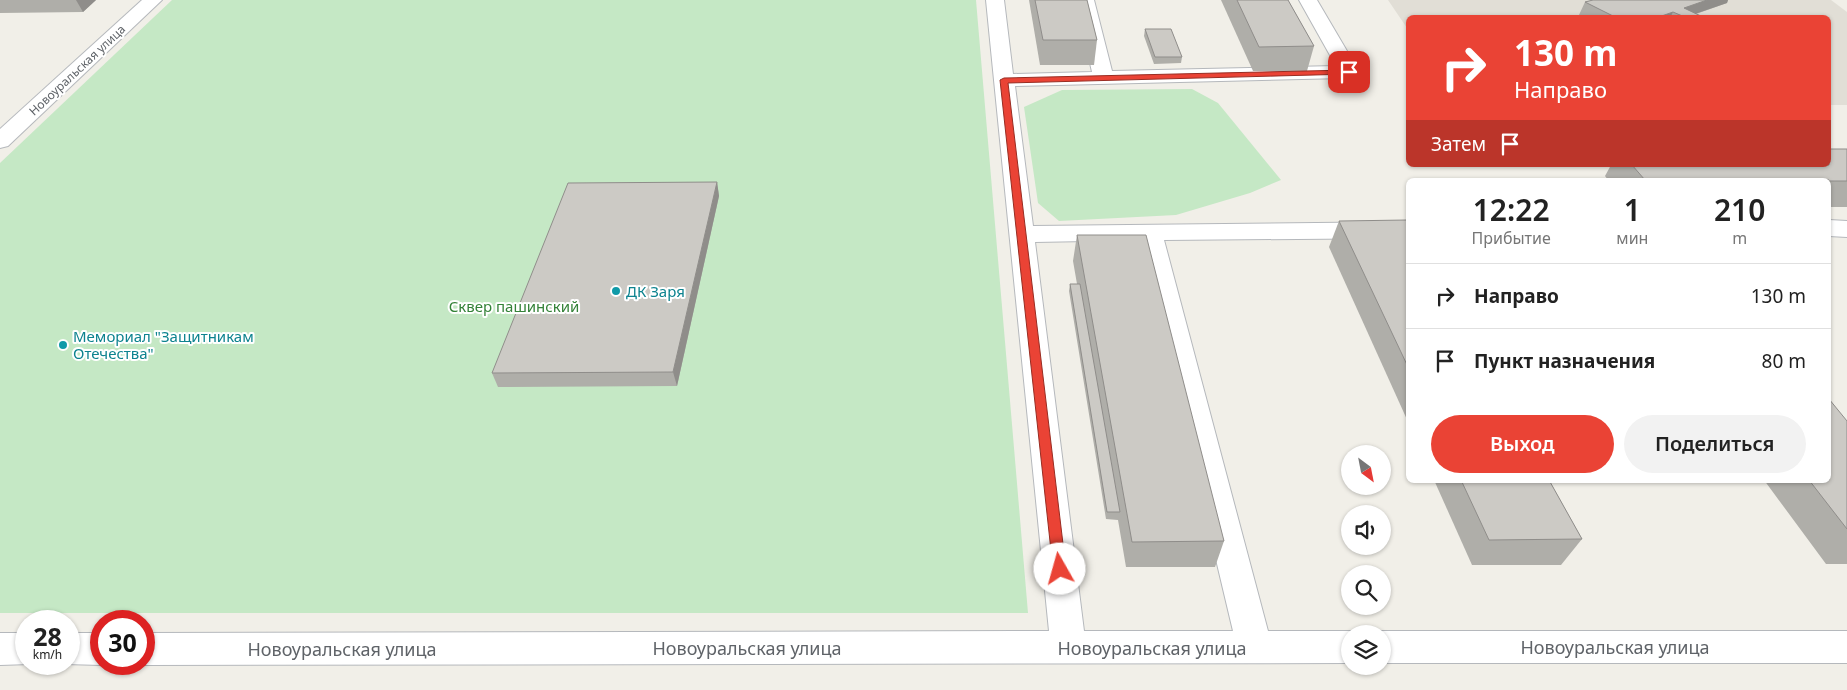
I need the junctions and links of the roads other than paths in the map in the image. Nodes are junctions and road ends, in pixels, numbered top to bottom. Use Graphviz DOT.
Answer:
graph roads {
  1 [pos="153,0"];
  2 [pos="995,0"];
  3 [pos="1085,0"];
  4 [pos="1308,0"];
  5 [pos="1104,79"];
  6 [pos="1004,80"];
  7 [pos="0,141"];
  8 [pos="1831,228"];
  9 [pos="1847,228"];
  10 [pos="1150,233"];
  11 [pos="1021,234"];
  12 [pos="1406,235"];
  13 [pos="1341,647"];
  14 [pos="1391,647"];
  15 [pos="1847,647"];
  16 [pos="1068,648"];
  17 [pos="1255,648"];
  18 [pos="0,649"];
  19 [pos="15,649"];
  20 [pos="155,649"];
  1 -- 7 [label="street, Новоуральская улица"];
  2 -- 6 [label="street"];
  3 -- 5 [label="street"];
  4 -- 5 [label="street"];
  5 -- 6 [label="street"];
  6 -- 11 [label="street"];
  8 -- 9 [label="street"];
  10 -- 11 [label="street"];
  10 -- 12 [label="street"];
  10 -- 17 [label="street"];
  11 -- 16 [label="street"];
  13 -- 17 [label="street, Новоуральская улица"];
  14 -- 15 [label="street, Новоуральская улица"];
  16 -- 17 [label="street, Новоуральская улица"];
  16 -- 20 [label="street, Новоуральская улица"];
  18 -- 19 [label="street"];
}
